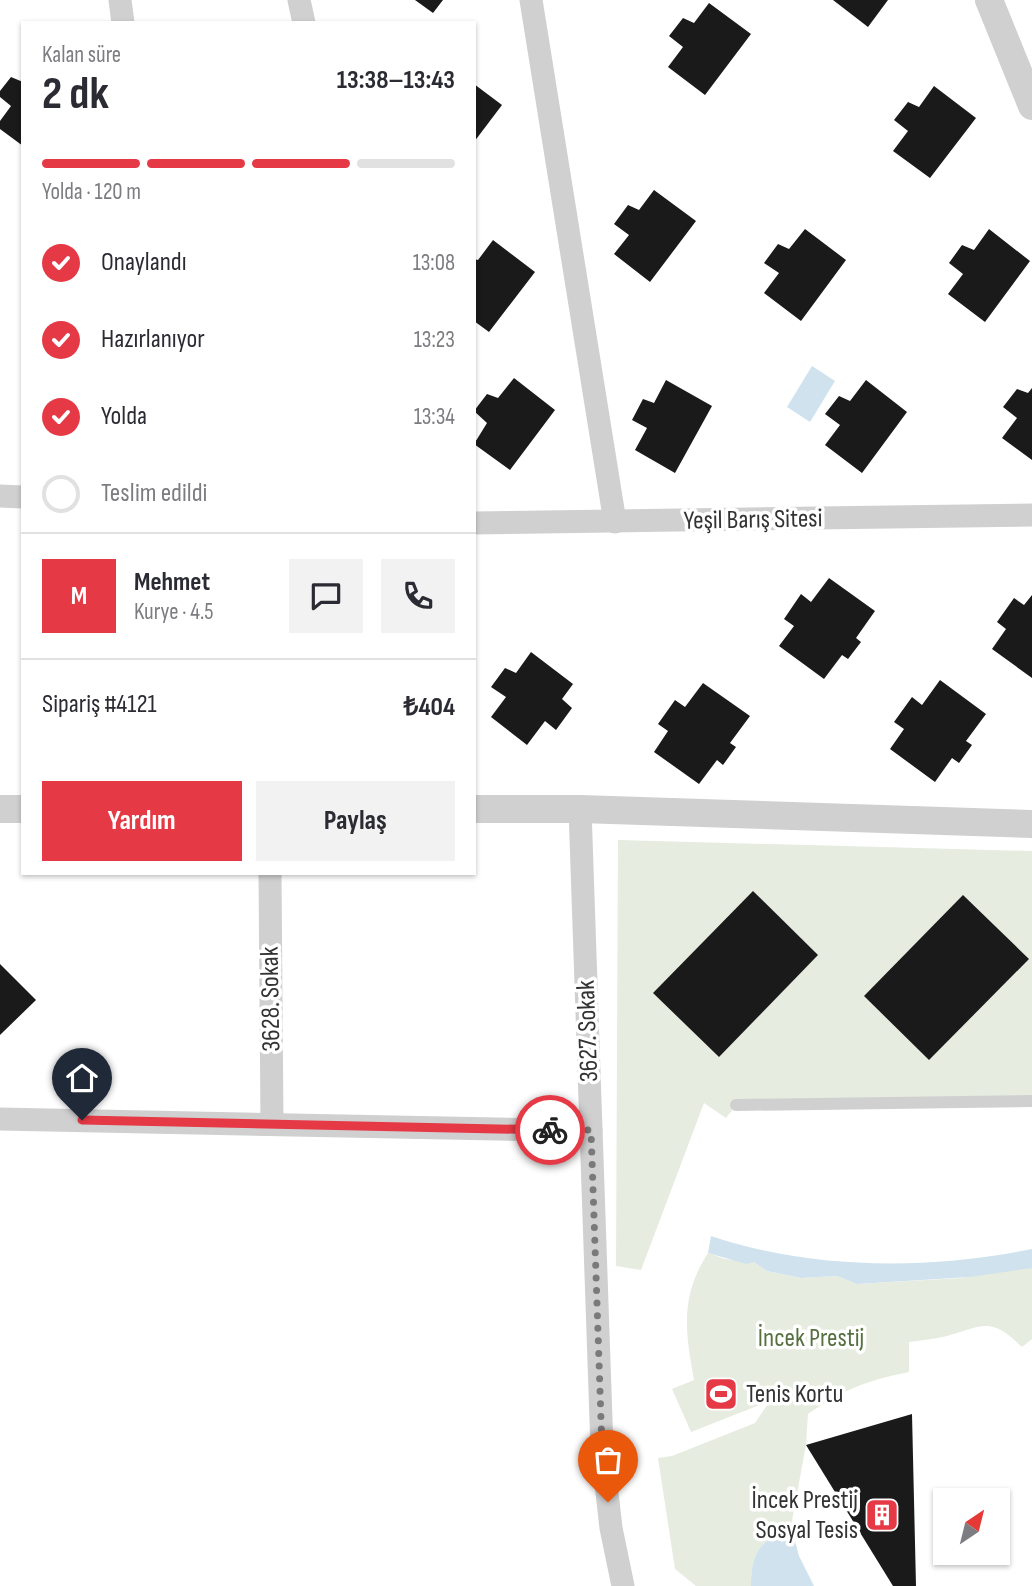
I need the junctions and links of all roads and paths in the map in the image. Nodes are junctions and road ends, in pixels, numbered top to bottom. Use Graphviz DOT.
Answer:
graph roads {
  1 [pos="120,0"];
  2 [pos="299,0"];
  3 [pos="531,0"];
  4 [pos="989,0"];
  5 [pos="123,21"];
  6 [pos="304,21"];
  7 [pos="1032,106"];
  8 [pos="0,496"];
  9 [pos="21,497"];
  10 [pos="1032,515"];
  11 [pos="615,522"];
  12 [pos="476,523"];
  13 [pos="21,809"];
  14 [pos="476,809"];
  15 [pos="580,809"];
  16 [pos="0,810"];
  17 [pos="1032,824"];
  18 [pos="270,875"];
  19 [pos="1032,1101"];
  20 [pos="736,1105"];
  21 [pos="0,1119"];
  22 [pos="272,1124"];
  23 [pos="591,1130"];
  24 [pos="623,1586"];
  1 -- 5 [label="street"];
  2 -- 6 [label="street"];
  3 -- 11 [label="street"];
  4 -- 7 [label="street"];
  8 -- 9 [label="street"];
  10 -- 11 [label="street, Yeşil Barış Sitesi"];
  11 -- 12 [label="street, Yeşil Barış Sitesi"];
  13 -- 16 [label="street"];
  14 -- 15 [label="street"];
  15 -- 17 [label="street"];
  15 -- 23 [label="street, 3627. Sokak"];
  18 -- 22 [label="street, 3628. Sokak"];
  19 -- 20 [label="lane"];
  21 -- 22 [label="street"];
  22 -- 23 [label="street"];
  23 -- 24 [label="street, 3627. Sokak"];
}
